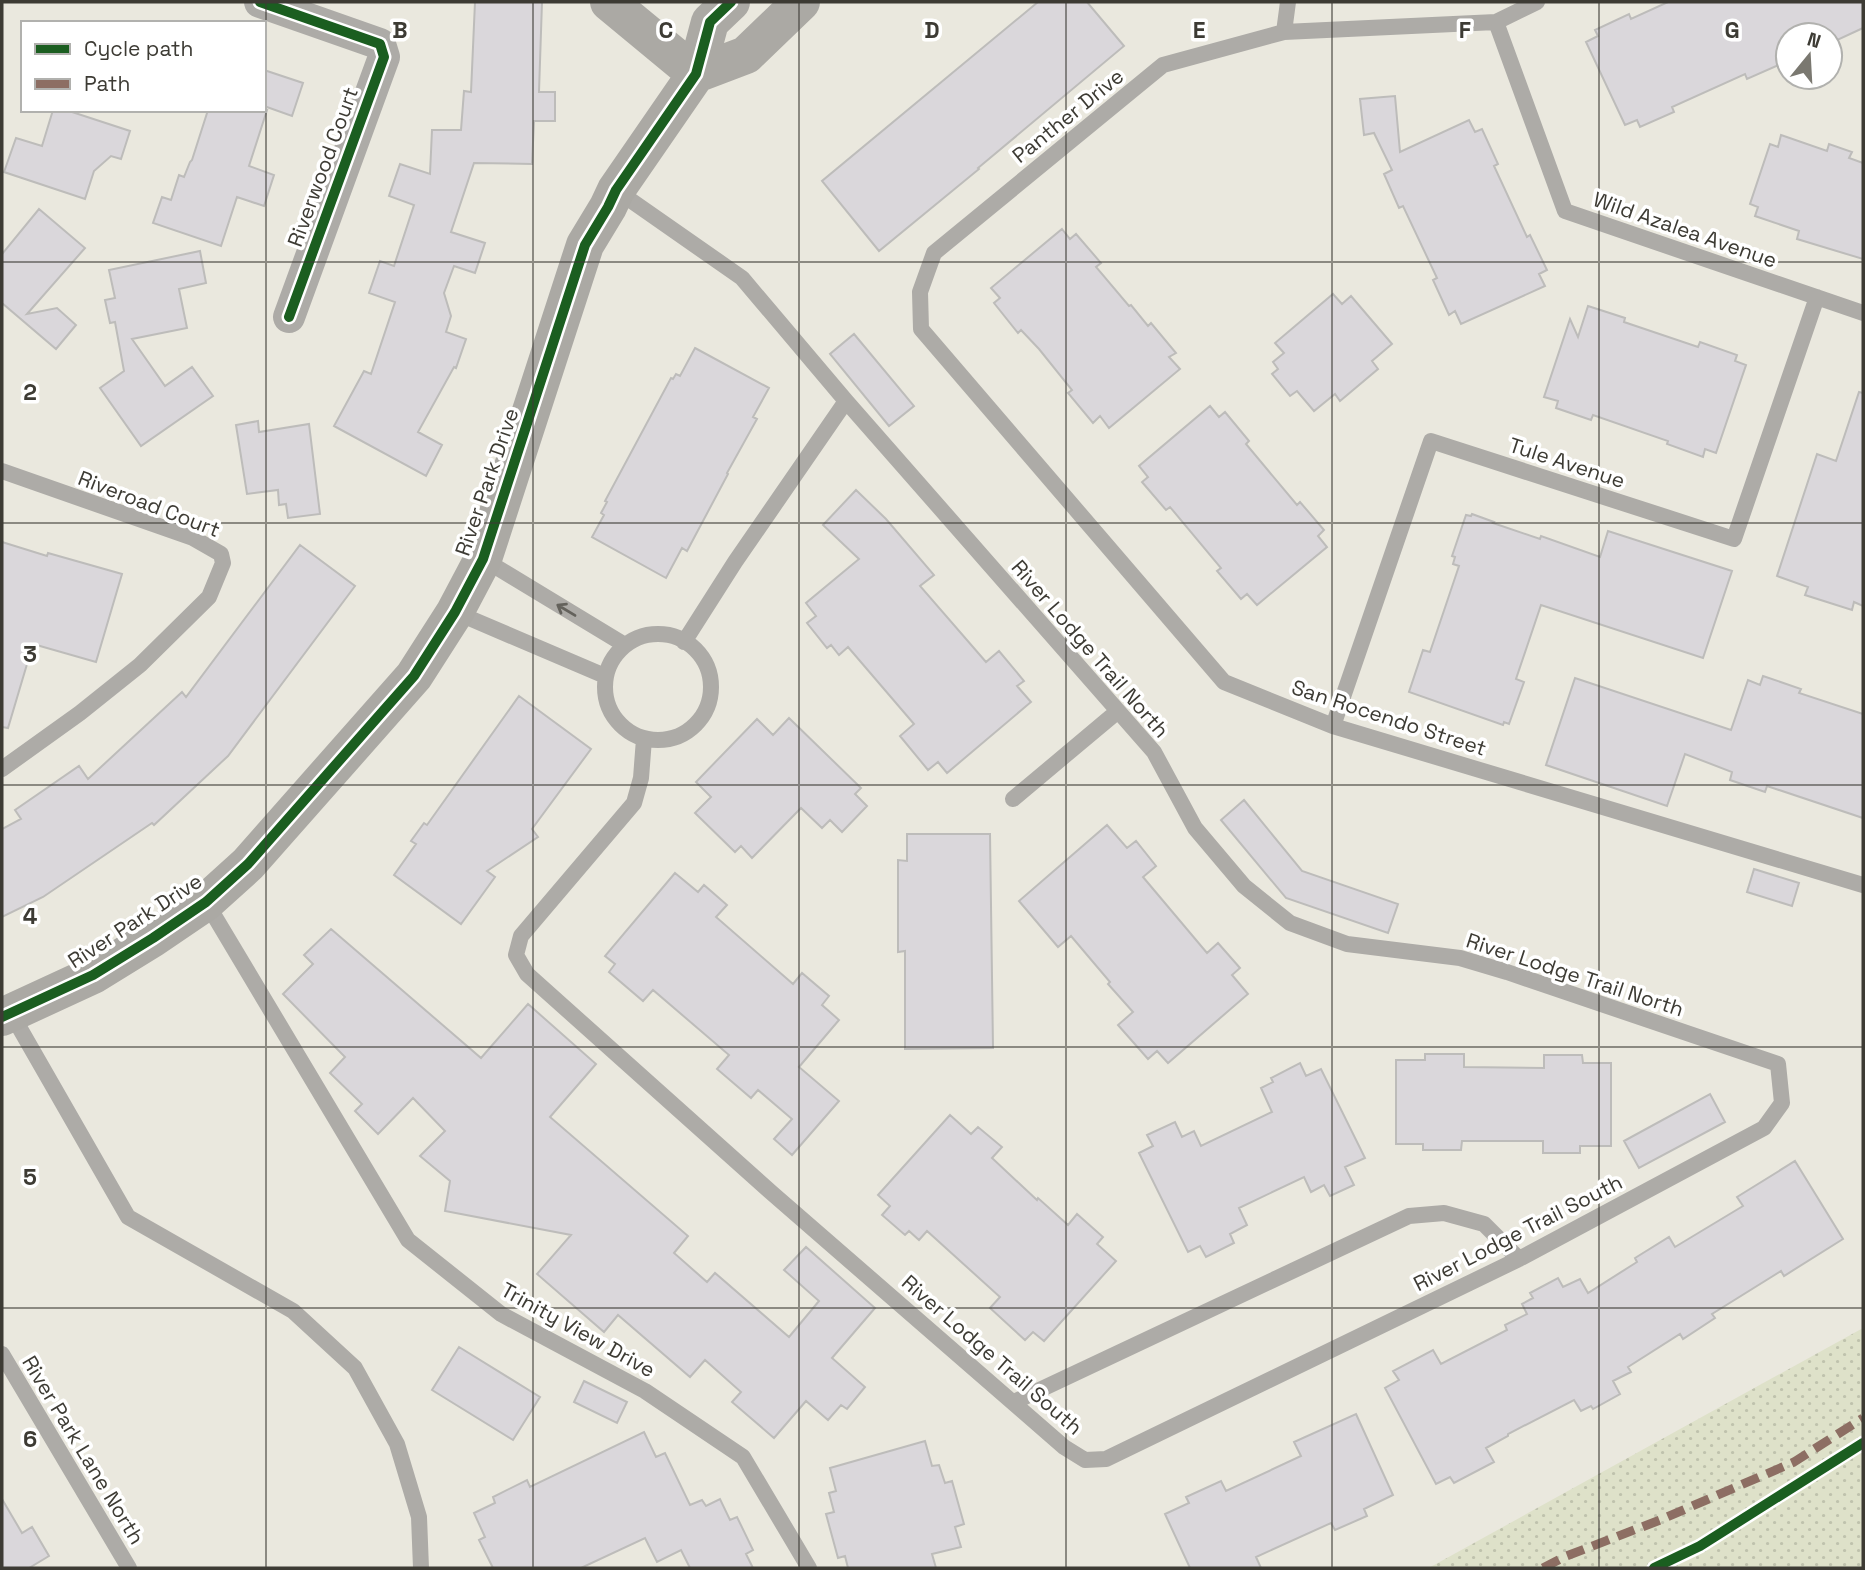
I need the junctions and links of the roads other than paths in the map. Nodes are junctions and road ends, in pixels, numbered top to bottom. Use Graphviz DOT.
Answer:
graph roads {
  1 [pos="260,2"];
  2 [pos="609,2"];
  3 [pos="801,2"];
  4 [pos="1288,2"];
  5 [pos="1537,2"];
  6 [pos="710,9"];
  7 [pos="1496,22"];
  8 [pos="1284,32"];
  9 [pos="746,55"];
  10 [pos="696,74"];
  11 [pos="616,190"];
  12 [pos="920,292"];
  13 [pos="1817,297"];
  14 [pos="1863,313"];
  15 [pos="289,317"];
  16 [pos="846,401"];
  17 [pos="2,471"];
  18 [pos="484,559"];
  19 [pos="454,612"];
  20 [pos="684,642"];
  21 [pos="625,645"];
  22 [pos="606,676"];
  23 [pos="1118,711"];
  24 [pos="1333,726"];
  25 [pos="644,739"];
  26 [pos="2,769"];
  27 [pos="1013,799"];
  28 [pos="1863,885"];
  29 [pos="206,902"];
  30 [pos="6,1015"];
  31 [pos="1778,1065"];
  32 [pos="1519,1259"];
  33 [pos="2,1354"];
  34 [pos="1014,1402"];
  35 [pos="128,1568"];
  36 [pos="421,1568"];
  37 [pos="809,1568"];
  1 -- 15 [label="street, Riverwood Court"];
  2 -- 10 [label="street"];
  3 -- 9 [label="street"];
  4 -- 8 [label="lane"];
  5 -- 7 [label="lane, Panther Drive"];
  6 -- 9 [label="street"];
  6 -- 10 [label="street, River Park Drive"];
  7 -- 8 [label="lane, Panther Drive"];
  7 -- 13 [label="lane, Wild Azalea Avenue"];
  8 -- 12 [label="lane, Panther Drive"];
  9 -- 10 [label="street"];
  10 -- 11 [label="street, River Park Drive"];
  11 -- 16 [label="lane, River Lodge Trail North"];
  11 -- 18 [label="street, River Park Drive"];
  12 -- 24 [label="lane, San Rocendo Street"];
  13 -- 14 [label="lane, Wild Azalea Avenue"];
  13 -- 24 [label="lane, Tule Avenue"];
  16 -- 20 [label="lane"];
  16 -- 23 [label="lane, River Lodge Trail North"];
  17 -- 26 [label="lane, Riveroad Court"];
  18 -- 19 [label="street, River Park Drive"];
  21 -- 18 [label="lane, one-way"];
  19 -- 22 [label="lane"];
  19 -- 29 [label="street, River Park Drive"];
  20 -- 21 [label="lane"];
  20 -- 25 [label="lane"];
  21 -- 22 [label="lane"];
  22 -- 25 [label="lane"];
  23 -- 27 [label="lane"];
  23 -- 31 [label="lane, River Lodge Trail North"];
  24 -- 28 [label="lane, San Rocendo Street"];
  25 -- 34 [label="lane, River Lodge Trail South"];
  29 -- 30 [label="street, River Park Drive"];
  29 -- 37 [label="lane, Trinity View Drive"];
  30 -- 36 [label="lane"];
  31 -- 32 [label="lane, River Lodge Trail South"];
  32 -- 34 [label="lane"];
  32 -- 34 [label="lane, River Lodge Trail South"];
  33 -- 35 [label="lane, River Park Lane North"];
}
